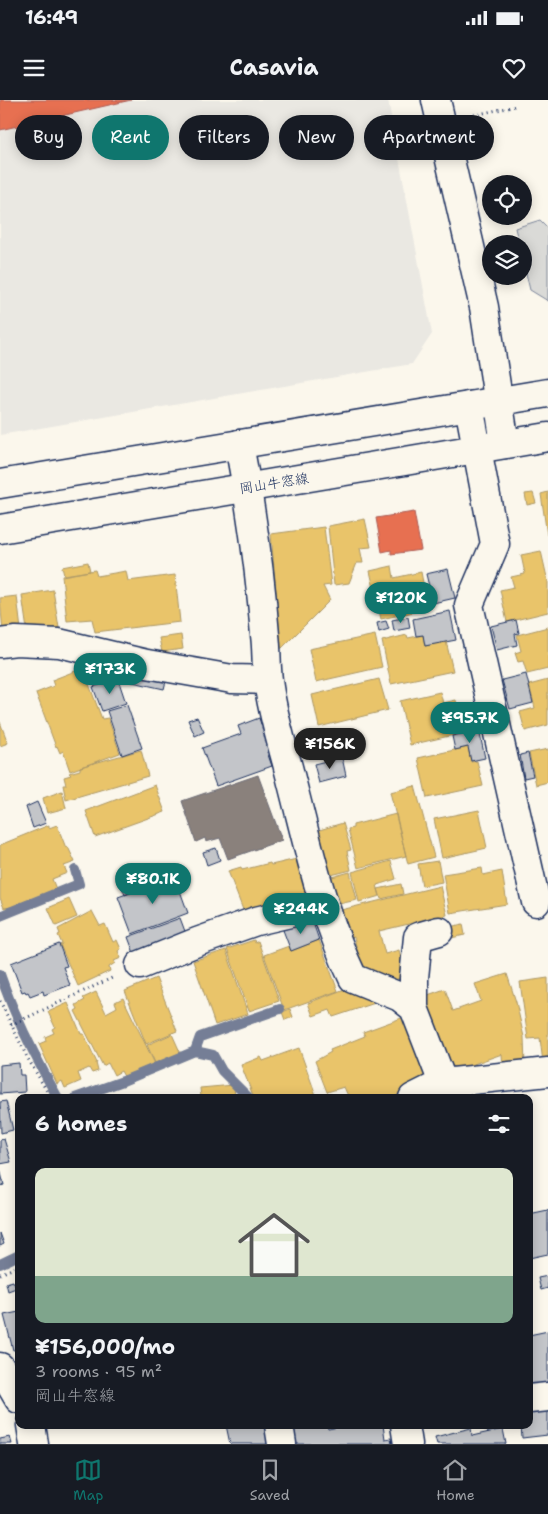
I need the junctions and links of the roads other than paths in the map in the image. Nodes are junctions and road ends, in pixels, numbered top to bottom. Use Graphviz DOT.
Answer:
graph roads {
  1 [pos="436,100"];
  2 [pos="548,393"];
  3 [pos="498,401"];
  4 [pos="469,406"];
  5 [pos="548,437"];
  6 [pos="239,444"];
  7 [pos="505,444"];
  8 [pos="476,449"];
  9 [pos="0,484"];
  10 [pos="248,488"];
  11 [pos="0,529"];
  12 [pos="0,643"];
  13 [pos="268,680"];
  14 [pos="536,902"];
  15 [pos="324,904"];
  16 [pos="417,937"];
  17 [pos="140,965"];
  18 [pos="414,1008"];
  19 [pos="548,1072"];
  20 [pos="443,1083"];
  21 [pos="421,1094"];
  22 [pos="0,1367"];
  23 [pos="15,1392"];
  24 [pos="548,1397"];
  25 [pos="533,1399"];
  26 [pos="31,1429"];
  27 [pos="280,1429"];
  28 [pos="406,1429"];
  29 [pos="34,1444"];
  30 [pos="282,1444"];
  31 [pos="408,1444"];
  1 -- 3 [label="street"];
  2 -- 3 [label="street"];
  3 -- 4 [label="street"];
  3 -- 7 [label="street"];
  4 -- 6 [label="street"];
  4 -- 8 [label="street"];
  5 -- 7 [label="street, 岡山牛窓線"];
  6 -- 9 [label="street"];
  6 -- 10 [label="street"];
  7 -- 8 [label="street, 岡山牛窓線"];
  8 -- 10 [label="street, 岡山牛窓線"];
  8 -- 14 [label="street"];
  10 -- 11 [label="street, 岡山牛窓線"];
  10 -- 13 [label="street"];
  12 -- 13 [label="street"];
  13 -- 15 [label="street"];
  15 -- 17 [label="street"];
  15 -- 18 [label="street"];
  16 -- 18 [label="street"];
  18 -- 20 [label="street"];
  19 -- 20 [label="street"];
  20 -- 21 [label="street"];
  22 -- 23 [label="street"];
  24 -- 25 [label="street"];
  26 -- 29 [label="street"];
  27 -- 30 [label="street"];
  28 -- 31 [label="street"];
}
